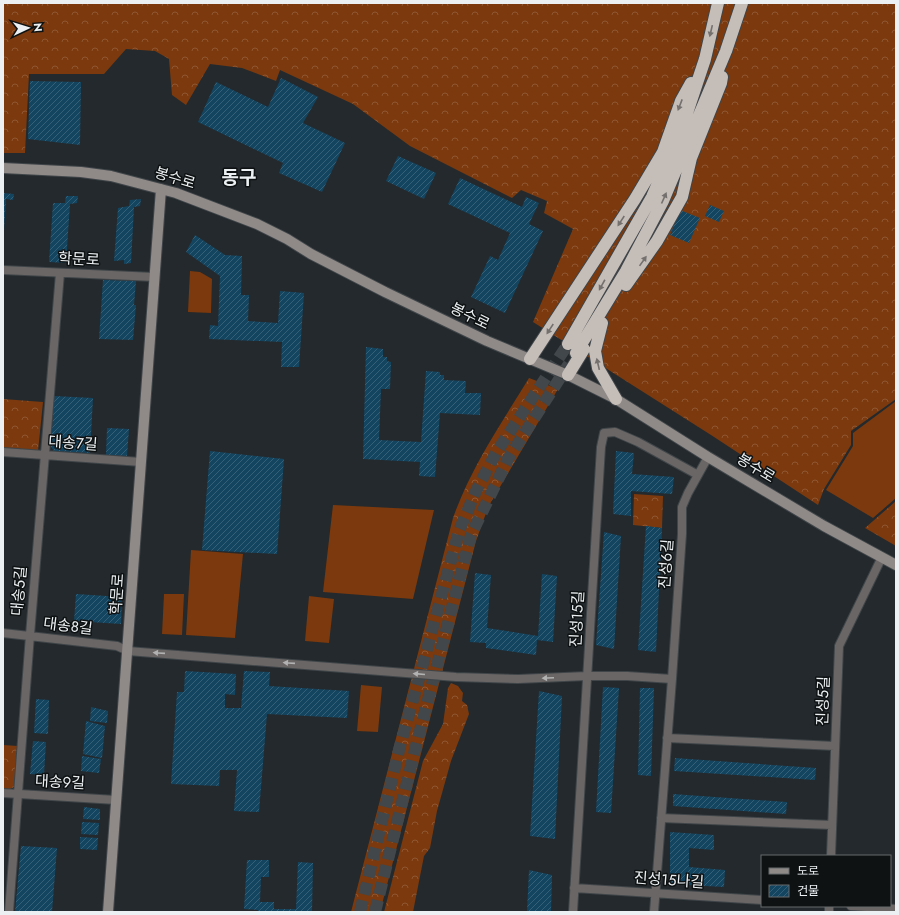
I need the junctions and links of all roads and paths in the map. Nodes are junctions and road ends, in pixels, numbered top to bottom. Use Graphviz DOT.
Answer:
graph roads {
  1 [pos="718,3"];
  2 [pos="742,3"];
  3 [pos="726,51"];
  4 [pos="705,59"];
  5 [pos="3,168"];
  6 [pos="161,189"];
  7 [pos="3,270"];
  8 [pos="60,273"];
  9 [pos="154,277"];
  10 [pos="602,323"];
  11 [pos="530,359"];
  12 [pos="568,376"];
  13 [pos="616,399"];
  14 [pos="3,452"];
  15 [pos="44,455"];
  16 [pos="708,457"];
  17 [pos="141,462"];
  18 [pos="698,475"];
  19 [pos="882,558"];
  20 [pos="896,565"];
  21 [pos="3,633"];
  22 [pos="30,635"];
  23 [pos="128,651"];
  24 [pos="587,676"];
  25 [pos="672,680"];
  26 [pos="667,738"];
  27 [pos="835,746"];
  28 [pos="3,793"];
  29 [pos="18,794"];
  30 [pos="116,800"];
  31 [pos="661,818"];
  32 [pos="832,825"];
  33 [pos="831,855"];
  34 [pos="574,888"];
  35 [pos="655,893"];
  36 [pos="761,900"];
  37 [pos="866,907"];
  38 [pos="896,909"];
  39 [pos="9,912"];
  40 [pos="108,912"];
  41 [pos="573,912"];
  42 [pos="654,912"];
  1 -- 4 [label="highway, one-way"];
  2 -- 3 [label="highway"];
  4 -- 3 [label="highway, one-way"];
  10 -- 3 [label="highway, one-way"];
  4 -- 11 [label="highway, one-way"];
  5 -- 6 [label="main road, 봉수로"];
  6 -- 9 [label="main road, 학문로"];
  6 -- 11 [label="main road, 봉수로"];
  7 -- 8 [label="street, 학문로"];
  8 -- 9 [label="street, 학문로"];
  8 -- 15 [label="street, 대송5길"];
  9 -- 17 [label="main road, 학문로"];
  10 -- 12 [label="highway"];
  13 -- 10 [label="highway, one-way"];
  11 -- 12 [label="main road, 봉수로"];
  12 -- 13 [label="main road, 봉수로"];
  13 -- 16 [label="main road, 봉수로"];
  14 -- 15 [label="street, 대송7길"];
  15 -- 17 [label="street, 대송7길"];
  15 -- 22 [label="street, 대송5길"];
  16 -- 18 [label="street, 진성6길"];
  16 -- 19 [label="main road, 봉수로"];
  17 -- 23 [label="main road, 학문로"];
  18 -- 24 [label="street, 진성15길"];
  18 -- 25 [label="street, 진성6길"];
  19 -- 20 [label="main road, 봉수로"];
  19 -- 27 [label="street, 진성5길"];
  21 -- 22 [label="street, 대송8길"];
  22 -- 23 [label="street, 대송8길"];
  22 -- 29 [label="street, 대송5길"];
  24 -- 23 [label="street, 대송8길, one-way"];
  23 -- 30 [label="main road, 학문로"];
  24 -- 25 [label="street"];
  24 -- 34 [label="street, 진성15길"];
  25 -- 26 [label="street, 진성6길"];
  26 -- 27 [label="street"];
  26 -- 31 [label="street, 진성6길"];
  27 -- 32 [label="street, 진성5길"];
  28 -- 29 [label="street, 대송9길"];
  29 -- 30 [label="street, 대송9길"];
  29 -- 39 [label="street, 대송5길"];
  30 -- 40 [label="main road, 학문로"];
  31 -- 32 [label="street"];
  31 -- 35 [label="street, 진성6길"];
  32 -- 33 [label="street, 진성5길"];
  34 -- 35 [label="street, 진성15나길"];
  34 -- 41 [label="street, 진성15길"];
  35 -- 36 [label="street, 진성15나길"];
  35 -- 42 [label="street, 진성6길"];
  37 -- 38 [label="street"];
}
